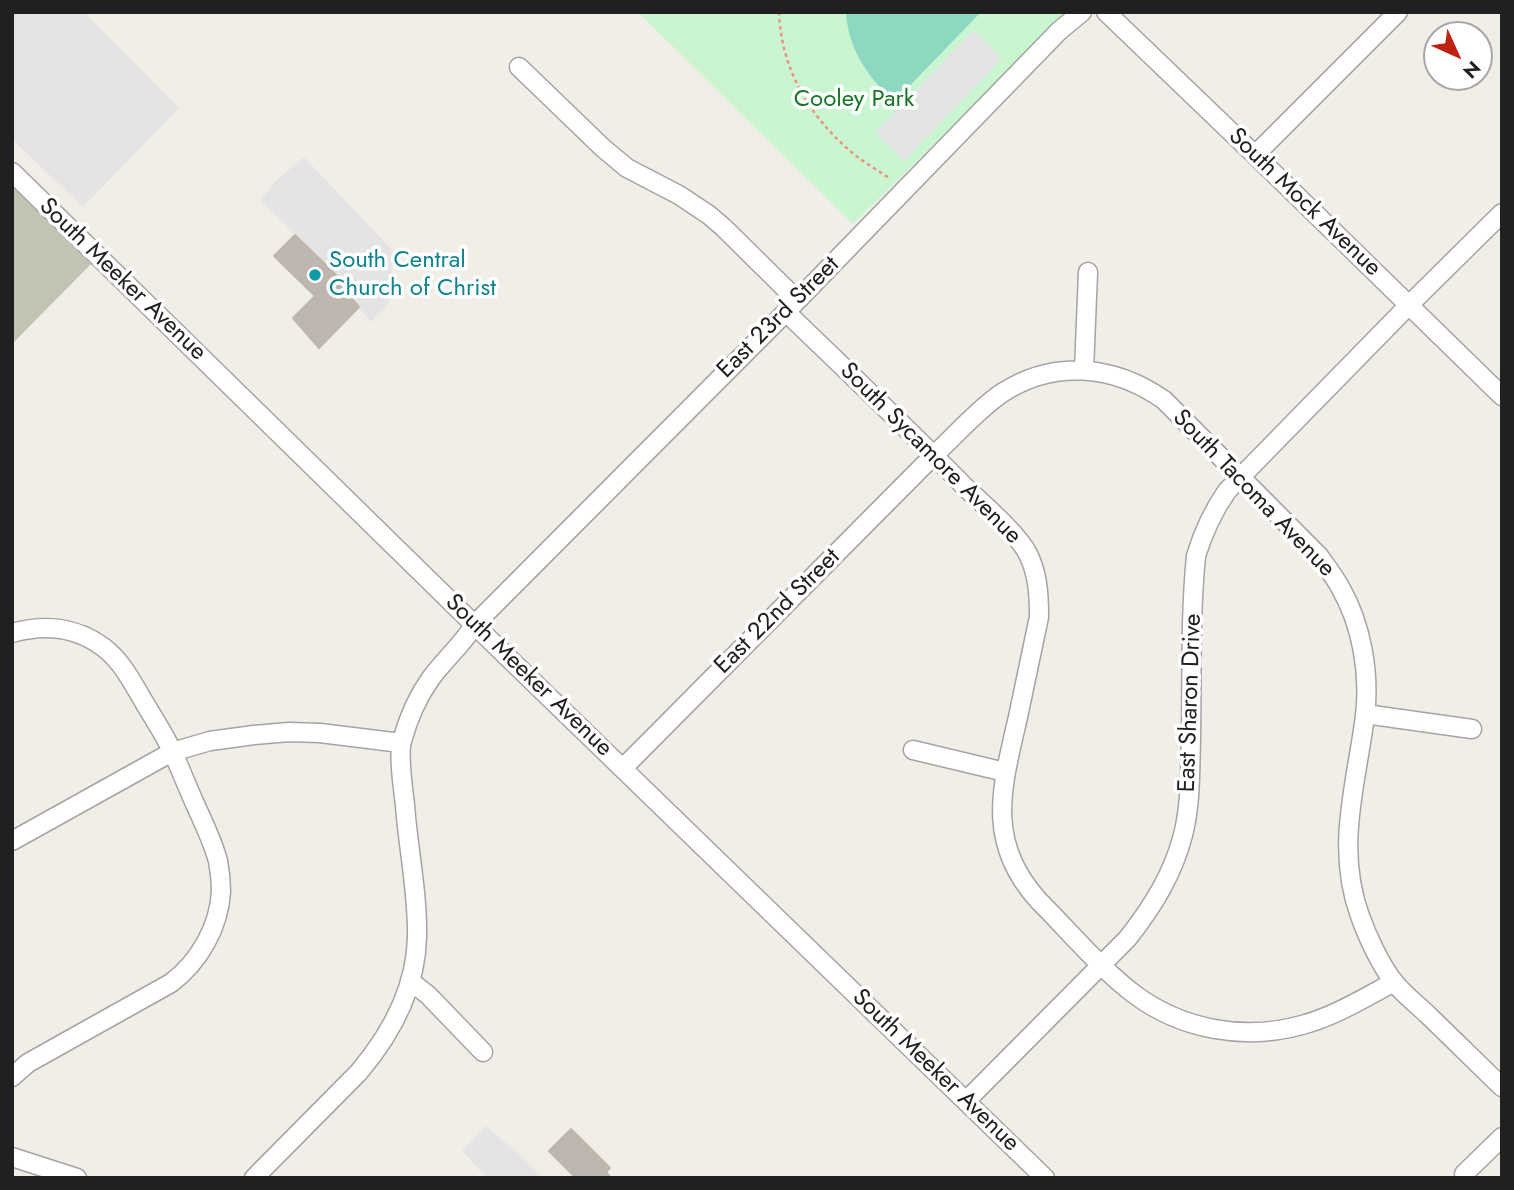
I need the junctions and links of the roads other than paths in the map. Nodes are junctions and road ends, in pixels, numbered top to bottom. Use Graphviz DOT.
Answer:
graph roads {
  1 [pos="1082,12"];
  2 [pos="1106,12"];
  3 [pos="1398,12"];
  4 [pos="519,67"];
  5 [pos="1255,155"];
  6 [pos="12,172"];
  7 [pos="1502,213"];
  8 [pos="1088,272"];
  9 [pos="1409,305"];
  10 [pos="792,306"];
  11 [pos="1084,370"];
  12 [pos="1502,396"];
  13 [pos="934,455"];
  14 [pos="1241,479"];
  15 [pos="475,624"];
  16 [pos="12,633"];
  17 [pos="1365,714"];
  18 [pos="1472,729"];
  19 [pos="401,743"];
  20 [pos="913,750"];
  21 [pos="173,752"];
  22 [pos="623,768"];
  23 [pos="1005,772"];
  24 [pos="12,841"];
  25 [pos="1102,965"];
  26 [pos="410,981"];
  27 [pos="1394,982"];
  28 [pos="483,1052"];
  29 [pos="12,1077"];
  30 [pos="1502,1087"];
  31 [pos="966,1101"];
  32 [pos="1502,1137"];
  33 [pos="12,1157"];
  34 [pos="1464,1174"];
  35 [pos="77,1178"];
  36 [pos="254,1178"];
  37 [pos="1045,1178"];
  1 -- 10 [label="street, East 23rd Street"];
  2 -- 5 [label="street, South Mock Avenue"];
  3 -- 5 [label="street"];
  4 -- 10 [label="street, South Sycamore Avenue"];
  5 -- 9 [label="street, South Mock Avenue"];
  6 -- 15 [label="street, South Meeker Avenue"];
  7 -- 9 [label="street, East Sharon Drive"];
  8 -- 11 [label="street"];
  9 -- 12 [label="street, South Mock Avenue"];
  9 -- 14 [label="street, East Sharon Drive"];
  10 -- 13 [label="street, South Sycamore Avenue"];
  10 -- 15 [label="street, East 23rd Street"];
  11 -- 13 [label="street, South Tacoma Avenue"];
  11 -- 14 [label="street, South Tacoma Avenue"];
  13 -- 22 [label="street, East 22nd Street"];
  13 -- 23 [label="street, South Sycamore Avenue"];
  14 -- 17 [label="street, South Tacoma Avenue"];
  14 -- 25 [label="street, East Sharon Drive"];
  15 -- 19 [label="street, East 23rd Street"];
  15 -- 22 [label="street, South Meeker Avenue"];
  16 -- 21 [label="street"];
  17 -- 18 [label="street"];
  17 -- 27 [label="street, South Tacoma Avenue"];
  19 -- 21 [label="street"];
  19 -- 26 [label="street"];
  20 -- 23 [label="street"];
  21 -- 24 [label="street"];
  21 -- 29 [label="street"];
  22 -- 31 [label="street, South Meeker Avenue"];
  23 -- 25 [label="street, South Sycamore Avenue"];
  25 -- 27 [label="street, South Sycamore Avenue"];
  25 -- 31 [label="street, East Sharon Drive"];
  26 -- 28 [label="street"];
  26 -- 36 [label="street"];
  27 -- 30 [label="street, South Tacoma Avenue"];
  31 -- 37 [label="street, South Meeker Avenue"];
  32 -- 34 [label="street"];
  33 -- 35 [label="street"];
}
